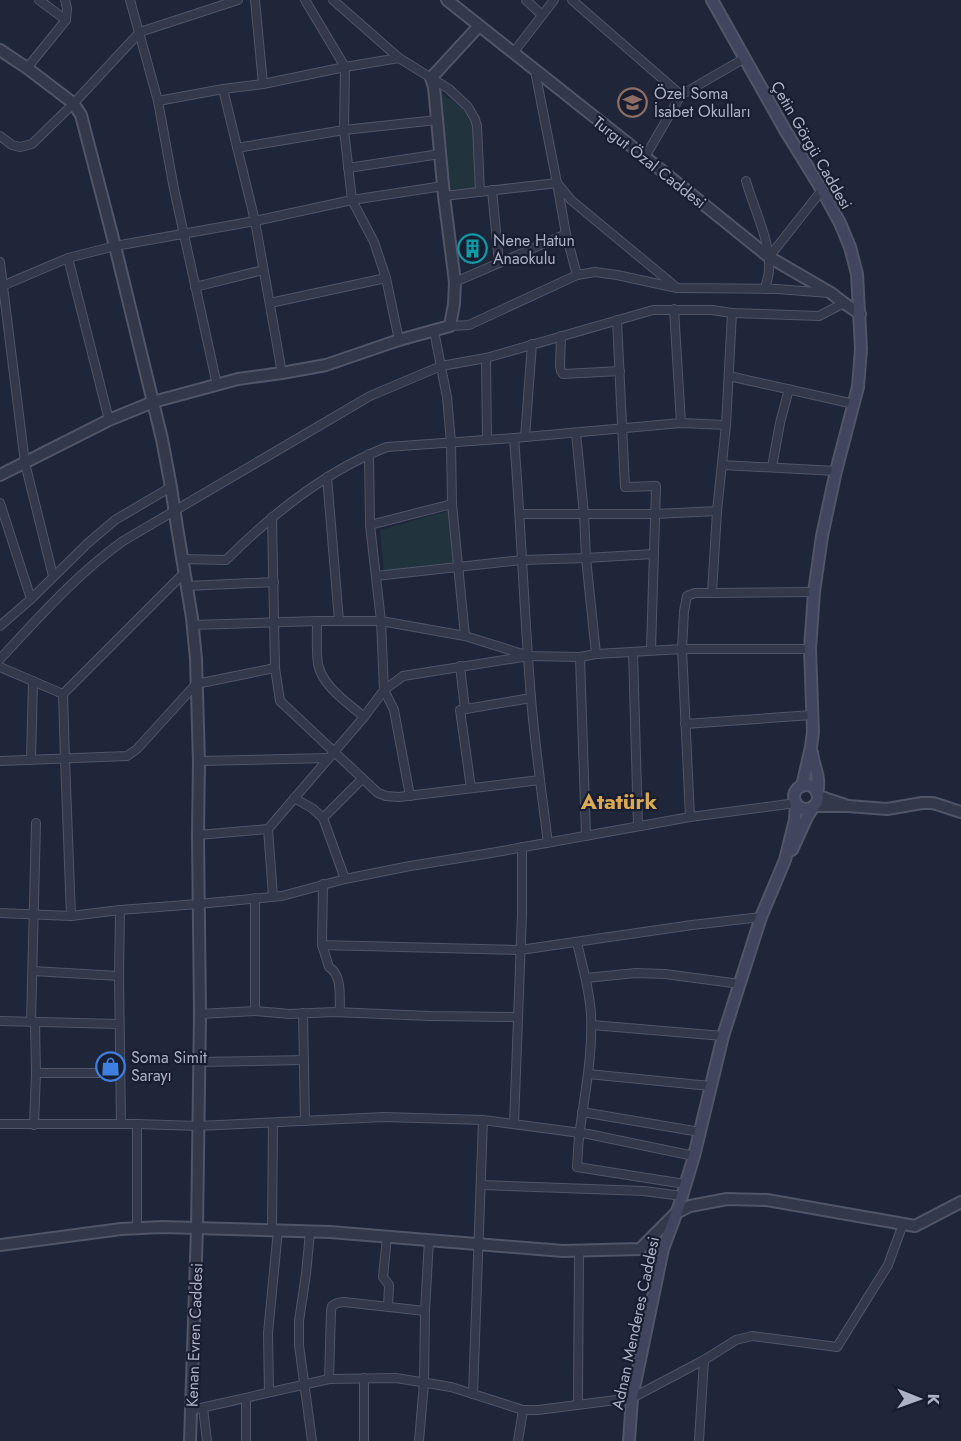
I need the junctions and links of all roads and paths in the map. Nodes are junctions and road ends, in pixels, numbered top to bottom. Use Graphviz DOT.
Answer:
graph roads {
  1 [pos="39,0"];
  2 [pos="65,0"];
  3 [pos="130,0"];
  4 [pos="238,0"];
  5 [pos="255,0"];
  6 [pos="305,0"];
  7 [pos="333,0"];
  8 [pos="447,0"];
  9 [pos="526,0"];
  10 [pos="554,0"];
  11 [pos="572,0"];
  12 [pos="712,0"];
  13 [pos="542,15"];
  14 [pos="66,20"];
  15 [pos="479,26"];
  16 [pos="140,32"];
  17 [pos="0,50"];
  18 [pos="513,53"];
  19 [pos="399,58"];
  20 [pos="745,58"];
  21 [pos="345,67"];
  22 [pos="27,68"];
  23 [pos="535,71"];
  24 [pos="431,78"];
  25 [pos="263,84"];
  26 [pos="223,89"];
  27 [pos="681,95"];
  28 [pos="158,101"];
  29 [pos="74,104"];
  30 [pos="437,120"];
  31 [pos="344,130"];
  32 [pos="0,136"];
  33 [pos="237,148"];
  34 [pos="440,154"];
  35 [pos="645,157"];
  36 [pos="348,168"];
  37 [pos="746,181"];
  38 [pos="557,183"];
  39 [pos="492,190"];
  40 [pos="822,190"];
  41 [pos="444,191"];
  42 [pos="480,192"];
  43 [pos="352,200"];
  44 [pos="255,221"];
  45 [pos="185,234"];
  46 [pos="566,234"];
  47 [pos="115,246"];
  48 [pos="769,257"];
  49 [pos="68,258"];
  50 [pos="0,262"];
  51 [pos="499,263"];
  52 [pos="263,270"];
  53 [pos="577,275"];
  54 [pos="386,278"];
  55 [pos="455,282"];
  56 [pos="2,286"];
  57 [pos="195,287"];
  58 [pos="677,288"];
  59 [pos="765,289"];
  60 [pos="831,293"];
  61 [pos="270,303"];
  62 [pos="844,303"];
  63 [pos="674,309"];
  64 [pos="732,313"];
  65 [pos="860,314"];
  66 [pos="617,320"];
  67 [pos="450,326"];
  68 [pos="434,331"];
  69 [pos="561,336"];
  70 [pos="399,340"];
  71 [pos="532,344"];
  72 [pos="486,358"];
  73 [pos="441,366"];
  74 [pos="620,371"];
  75 [pos="282,374"];
  76 [pos="729,376"];
  77 [pos="217,384"];
  78 [pos="789,389"];
  79 [pos="153,402"];
  80 [pos="854,404"];
  81 [pos="109,420"];
  82 [pos="681,423"];
  83 [pos="726,425"];
  84 [pos="622,428"];
  85 [pos="576,433"];
  86 [pos="525,437"];
  87 [pos="514,438"];
  88 [pos="487,439"];
  89 [pos="451,442"];
  90 [pos="369,454"];
  91 [pos="25,463"];
  92 [pos="722,465"];
  93 [pos="772,467"];
  94 [pos="836,471"];
  95 [pos="0,475"];
  96 [pos="327,477"];
  97 [pos="171,487"];
  98 [pos="0,503"];
  99 [pos="452,504"];
  100 [pos="174,511"];
  101 [pos="717,511"];
  102 [pos="520,514"];
  103 [pos="584,514"];
  104 [pos="656,514"];
  105 [pos="272,517"];
  106 [pos="370,525"];
  107 [pos="653,554"];
  108 [pos="586,558"];
  109 [pos="182,559"];
  110 [pos="522,561"];
  111 [pos="459,568"];
  112 [pos="184,573"];
  113 [pos="53,576"];
  114 [pos="376,576"];
  115 [pos="274,582"];
  116 [pos="187,586"];
  117 [pos="814,592"];
  118 [pos="712,593"];
  119 [pos="31,599"];
  120 [pos="317,621"];
  121 [pos="339,621"];
  122 [pos="381,621"];
  123 [pos="275,623"];
  124 [pos="193,625"];
  125 [pos="0,626"];
  126 [pos="465,636"];
  127 [pos="682,649"];
  128 [pos="810,649"];
  129 [pos="651,650"];
  130 [pos="633,652"];
  131 [pos="596,654"];
  132 [pos="529,656"];
  133 [pos="580,657"];
  134 [pos="0,659"];
  135 [pos="460,666"];
  136 [pos="0,668"];
  137 [pos="275,668"];
  138 [pos="33,681"];
  139 [pos="196,684"];
  140 [pos="384,690"];
  141 [pos="63,694"];
  142 [pos="531,698"];
  143 [pos="465,709"];
  144 [pos="812,716"];
  145 [pos="364,717"];
  146 [pos="685,724"];
  147 [pos="811,747"];
  148 [pos="331,755"];
  149 [pos="65,759"];
  150 [pos="30,760"];
  151 [pos="0,761"];
  152 [pos="199,761"];
  153 [pos="362,779"];
  154 [pos="540,780"];
  155 [pos="802,786"];
  156 [pos="471,788"];
  157 [pos="410,796"];
  158 [pos="294,798"];
  159 [pos="816,799"];
  160 [pos="796,803"];
  161 [pos="961,813"];
  162 [pos="690,817"];
  163 [pos="323,818"];
  164 [pos="36,823"];
  165 [pos="638,826"];
  166 [pos="268,829"];
  167 [pos="198,835"];
  168 [pos="586,836"];
  169 [pos="548,843"];
  170 [pos="522,847"];
  171 [pos="785,860"];
  172 [pos="345,879"];
  173 [pos="323,884"];
  174 [pos="273,896"];
  175 [pos="255,898"];
  176 [pos="198,904"];
  177 [pos="120,910"];
  178 [pos="0,913"];
  179 [pos="34,915"];
  180 [pos="71,916"];
  181 [pos="761,917"];
  182 [pos="577,942"];
  183 [pos="322,945"];
  184 [pos="520,950"];
  185 [pos="33,971"];
  186 [pos="119,976"];
  187 [pos="586,978"];
  188 [pos="740,984"];
  189 [pos="255,1011"];
  190 [pos="340,1012"];
  191 [pos="303,1013"];
  192 [pos="200,1014"];
  193 [pos="518,1017"];
  194 [pos="0,1021"];
  195 [pos="33,1022"];
  196 [pos="119,1024"];
  197 [pos="592,1025"];
  198 [pos="723,1036"];
  199 [pos="304,1060"];
  200 [pos="199,1062"];
  201 [pos="36,1073"];
  202 [pos="120,1073"];
  203 [pos="588,1074"];
  204 [pos="710,1086"];
  205 [pos="582,1112"];
  206 [pos="483,1120"];
  207 [pos="305,1121"];
  208 [pos="273,1123"];
  209 [pos="121,1124"];
  210 [pos="137,1124"];
  211 [pos="514,1124"];
  212 [pos="0,1125"];
  213 [pos="33,1125"];
  214 [pos="198,1126"];
  215 [pos="700,1132"];
  216 [pos="579,1133"];
  217 [pos="694,1156"];
  218 [pos="481,1185"];
  219 [pos="685,1185"];
  220 [pos="682,1196"];
  221 [pos="961,1202"];
  222 [pos="676,1213"];
  223 [pos="903,1224"];
  224 [pos="137,1228"];
  225 [pos="197,1229"];
  226 [pos="275,1230"];
  227 [pos="310,1232"];
  228 [pos="387,1236"];
  229 [pos="429,1240"];
  230 [pos="0,1245"];
  231 [pos="478,1245"];
  232 [pos="579,1251"];
  233 [pos="388,1307"];
  234 [pos="425,1311"];
  235 [pos="704,1360"];
  236 [pos="364,1378"];
  237 [pos="329,1379"];
  238 [pos="424,1383"];
  239 [pos="303,1384"];
  240 [pos="269,1392"];
  241 [pos="473,1395"];
  242 [pos="246,1398"];
  243 [pos="632,1398"];
  244 [pos="578,1405"];
  245 [pos="197,1409"];
  246 [pos="523,1410"];
  247 [pos="190,1441"];
  248 [pos="207,1441"];
  249 [pos="246,1441"];
  250 [pos="312,1441"];
  251 [pos="364,1441"];
  252 [pos="419,1441"];
  253 [pos="518,1441"];
  254 [pos="629,1441"];
  255 [pos="699,1441"];
  1 -- 14 [label="street"];
  2 -- 14 [label="street"];
  3 -- 16 [label="street"];
  4 -- 16 [label="street"];
  5 -- 25 [label="street"];
  6 -- 21 [label="street"];
  7 -- 19 [label="street"];
  8 -- 15 [label="street, Turgut Özal Caddesi"];
  9 -- 13 [label="street"];
  10 -- 13 [label="street"];
  11 -- 27 [label="street"];
  12 -- 20 [label="main road, Çetin Görgü Caddesi"];
  13 -- 18 [label="street"];
  14 -- 22 [label="street"];
  15 -- 18 [label="street, Turgut Özal Caddesi"];
  15 -- 24 [label="street"];
  16 -- 28 [label="street"];
  16 -- 29 [label="street"];
  17 -- 22 [label="street"];
  18 -- 23 [label="street, Turgut Özal Caddesi"];
  19 -- 21 [label="street"];
  19 -- 24 [label="street"];
  20 -- 27 [label="street"];
  20 -- 40 [label="main road, Çetin Görgü Caddesi"];
  21 -- 25 [label="street"];
  21 -- 31 [label="street"];
  22 -- 29 [label="street"];
  23 -- 35 [label="street, Turgut Özal Caddesi"];
  23 -- 38 [label="street"];
  24 -- 30 [label="street"];
  24 -- 42 [label="street"];
  25 -- 26 [label="street"];
  26 -- 28 [label="street"];
  26 -- 33 [label="street"];
  27 -- 35 [label="street"];
  28 -- 45 [label="street"];
  29 -- 32 [label="street"];
  29 -- 47 [label="street, Kenan Evren Caddesi"];
  30 -- 31 [label="street"];
  30 -- 34 [label="street"];
  31 -- 33 [label="street"];
  31 -- 36 [label="street"];
  33 -- 44 [label="street"];
  34 -- 36 [label="street"];
  34 -- 41 [label="street"];
  35 -- 48 [label="street, Turgut Özal Caddesi"];
  36 -- 43 [label="street"];
  37 -- 48 [label="street"];
  38 -- 39 [label="street"];
  38 -- 46 [label="street"];
  38 -- 58 [label="street"];
  39 -- 42 [label="street"];
  39 -- 51 [label="street"];
  40 -- 48 [label="street"];
  40 -- 65 [label="main road, Çetin Görgü Caddesi"];
  41 -- 42 [label="street"];
  41 -- 43 [label="street"];
  41 -- 55 [label="street"];
  43 -- 44 [label="street"];
  43 -- 54 [label="street"];
  44 -- 45 [label="street"];
  44 -- 52 [label="street"];
  45 -- 47 [label="street"];
  45 -- 57 [label="street"];
  46 -- 51 [label="street"];
  46 -- 53 [label="street"];
  47 -- 49 [label="street"];
  47 -- 79 [label="street, Kenan Evren Caddesi"];
  48 -- 59 [label="street"];
  48 -- 60 [label="street, Turgut Özal Caddesi"];
  49 -- 56 [label="street"];
  49 -- 81 [label="street"];
  50 -- 56 [label="street"];
  51 -- 55 [label="street"];
  52 -- 57 [label="street"];
  52 -- 61 [label="street"];
  53 -- 58 [label="street"];
  53 -- 67 [label="street"];
  54 -- 61 [label="street"];
  54 -- 70 [label="street"];
  55 -- 67 [label="street"];
  56 -- 91 [label="street"];
  57 -- 77 [label="street"];
  58 -- 59 [label="street"];
  59 -- 60 [label="street"];
  60 -- 62 [label="street, Turgut Özal Caddesi"];
  61 -- 75 [label="street"];
  62 -- 64 [label="street"];
  62 -- 65 [label="street, Turgut Özal Caddesi"];
  63 -- 64 [label="street"];
  63 -- 66 [label="street"];
  63 -- 82 [label="street"];
  64 -- 76 [label="street"];
  65 -- 80 [label="main road, Çetin Görgü Caddesi"];
  66 -- 69 [label="street"];
  66 -- 74 [label="street"];
  67 -- 68 [label="street"];
  68 -- 70 [label="street"];
  68 -- 73 [label="street"];
  69 -- 71 [label="street"];
  69 -- 74 [label="street"];
  70 -- 75 [label="street"];
  71 -- 72 [label="street"];
  71 -- 86 [label="street"];
  72 -- 73 [label="street"];
  72 -- 88 [label="street"];
  73 -- 89 [label="street"];
  73 -- 100 [label="street"];
  74 -- 84 [label="street"];
  75 -- 77 [label="street"];
  76 -- 78 [label="street"];
  76 -- 83 [label="street"];
  77 -- 79 [label="street"];
  78 -- 80 [label="street"];
  78 -- 93 [label="street"];
  79 -- 81 [label="street"];
  79 -- 97 [label="street, Kenan Evren Caddesi"];
  80 -- 94 [label="main road, Çetin Görgü Caddesi"];
  81 -- 91 [label="street"];
  82 -- 83 [label="street"];
  82 -- 84 [label="street"];
  83 -- 92 [label="street"];
  84 -- 85 [label="street"];
  84 -- 104 [label="street"];
  85 -- 86 [label="street"];
  85 -- 103 [label="street"];
  86 -- 87 [label="street"];
  87 -- 88 [label="street"];
  87 -- 102 [label="street"];
  88 -- 89 [label="street"];
  89 -- 90 [label="street"];
  89 -- 99 [label="street"];
  90 -- 96 [label="street"];
  90 -- 106 [label="street"];
  91 -- 95 [label="street"];
  91 -- 113 [label="street"];
  92 -- 93 [label="street"];
  92 -- 101 [label="street"];
  93 -- 94 [label="street"];
  94 -- 117 [label="main road, Çetin Görgü Caddesi"];
  96 -- 105 [label="street"];
  96 -- 121 [label="street"];
  97 -- 100 [label="street, Kenan Evren Caddesi"];
  97 -- 113 [label="street"];
  98 -- 119 [label="street"];
  99 -- 106 [label="street"];
  99 -- 111 [label="street"];
  100 -- 109 [label="street, Kenan Evren Caddesi"];
  100 -- 134 [label="street"];
  101 -- 104 [label="street"];
  101 -- 118 [label="street"];
  102 -- 103 [label="street"];
  102 -- 110 [label="street"];
  103 -- 104 [label="street"];
  103 -- 108 [label="street"];
  104 -- 107 [label="street"];
  105 -- 109 [label="street"];
  105 -- 115 [label="street"];
  106 -- 114 [label="street"];
  107 -- 108 [label="street"];
  107 -- 129 [label="street"];
  108 -- 110 [label="street"];
  108 -- 131 [label="street"];
  109 -- 112 [label="street, Kenan Evren Caddesi"];
  110 -- 111 [label="street"];
  110 -- 132 [label="street"];
  111 -- 114 [label="street"];
  111 -- 126 [label="street"];
  112 -- 116 [label="street, Kenan Evren Caddesi"];
  112 -- 141 [label="street"];
  113 -- 119 [label="street"];
  114 -- 122 [label="street"];
  115 -- 116 [label="street"];
  115 -- 123 [label="street"];
  116 -- 124 [label="street, Kenan Evren Caddesi"];
  117 -- 118 [label="street"];
  117 -- 128 [label="main road, Çetin Görgü Caddesi"];
  118 -- 127 [label="street"];
  119 -- 125 [label="street"];
  120 -- 121 [label="street"];
  120 -- 123 [label="street"];
  120 -- 145 [label="street"];
  121 -- 122 [label="street"];
  122 -- 126 [label="street"];
  122 -- 140 [label="street"];
  123 -- 124 [label="street"];
  123 -- 137 [label="street"];
  124 -- 139 [label="street, Kenan Evren Caddesi"];
  126 -- 132 [label="street"];
  127 -- 128 [label="street"];
  127 -- 129 [label="street"];
  127 -- 146 [label="street"];
  128 -- 144 [label="main road, Çetin Görgü Caddesi"];
  129 -- 130 [label="street"];
  130 -- 131 [label="street"];
  130 -- 165 [label="street"];
  131 -- 133 [label="street"];
  132 -- 133 [label="street"];
  132 -- 135 [label="street"];
  132 -- 142 [label="street"];
  133 -- 168 [label="street"];
  135 -- 140 [label="street"];
  135 -- 143 [label="street"];
  136 -- 138 [label="street"];
  137 -- 139 [label="street"];
  137 -- 148 [label="street"];
  138 -- 141 [label="street"];
  138 -- 150 [label="street"];
  139 -- 149 [label="street"];
  139 -- 152 [label="street, Kenan Evren Caddesi"];
  140 -- 145 [label="street"];
  140 -- 157 [label="street"];
  141 -- 149 [label="street"];
  142 -- 143 [label="street"];
  142 -- 154 [label="street"];
  143 -- 156 [label="street"];
  144 -- 146 [label="street"];
  144 -- 147 [label="main road, Çetin Görgü Caddesi"];
  145 -- 148 [label="street"];
  146 -- 162 [label="street"];
  147 -- 155 [label="main road"];
  147 -- 159 [label="main road"];
  148 -- 152 [label="street"];
  148 -- 153 [label="street"];
  148 -- 158 [label="street"];
  149 -- 150 [label="street"];
  149 -- 180 [label="street"];
  150 -- 151 [label="street"];
  152 -- 167 [label="street, Kenan Evren Caddesi"];
  153 -- 157 [label="street"];
  153 -- 163 [label="street"];
  154 -- 156 [label="street"];
  154 -- 169 [label="street"];
  155 -- 159 [label="main road"];
  155 -- 160 [label="main road"];
  156 -- 157 [label="street"];
  158 -- 163 [label="street"];
  158 -- 166 [label="street"];
  159 -- 160 [label="main road"];
  159 -- 161 [label="street"];
  159 -- 171 [label="main road"];
  160 -- 162 [label="street"];
  160 -- 171 [label="main road"];
  162 -- 165 [label="street"];
  163 -- 172 [label="street"];
  164 -- 179 [label="street"];
  165 -- 168 [label="street"];
  166 -- 167 [label="street"];
  166 -- 174 [label="street"];
  167 -- 176 [label="street, Kenan Evren Caddesi"];
  168 -- 169 [label="street"];
  169 -- 170 [label="street"];
  170 -- 172 [label="street"];
  170 -- 184 [label="street"];
  171 -- 181 [label="main road, Adnan Menderes Caddesi"];
  172 -- 173 [label="street"];
  173 -- 174 [label="street"];
  173 -- 183 [label="street"];
  174 -- 175 [label="street"];
  175 -- 176 [label="street"];
  175 -- 189 [label="street"];
  176 -- 177 [label="street"];
  176 -- 192 [label="street, Kenan Evren Caddesi"];
  177 -- 180 [label="street"];
  177 -- 186 [label="street"];
  178 -- 179 [label="street"];
  179 -- 180 [label="street"];
  179 -- 185 [label="street"];
  181 -- 182 [label="street"];
  181 -- 188 [label="main road, Adnan Menderes Caddesi"];
  182 -- 184 [label="street"];
  182 -- 187 [label="street"];
  183 -- 184 [label="street"];
  183 -- 190 [label="street"];
  184 -- 193 [label="street"];
  185 -- 186 [label="street"];
  185 -- 195 [label="street"];
  186 -- 196 [label="street"];
  187 -- 188 [label="street"];
  187 -- 197 [label="street"];
  188 -- 198 [label="main road, Adnan Menderes Caddesi"];
  189 -- 191 [label="street"];
  189 -- 192 [label="street"];
  190 -- 191 [label="street"];
  190 -- 193 [label="street"];
  191 -- 199 [label="street"];
  192 -- 200 [label="street, Kenan Evren Caddesi"];
  193 -- 211 [label="street"];
  194 -- 195 [label="street"];
  195 -- 196 [label="street"];
  195 -- 201 [label="street"];
  196 -- 202 [label="street"];
  197 -- 198 [label="street"];
  197 -- 203 [label="street"];
  198 -- 204 [label="main road, Adnan Menderes Caddesi"];
  199 -- 200 [label="street"];
  199 -- 207 [label="street"];
  200 -- 214 [label="street, Kenan Evren Caddesi"];
  201 -- 202 [label="street"];
  201 -- 213 [label="street"];
  202 -- 209 [label="street"];
  203 -- 204 [label="street"];
  203 -- 205 [label="street"];
  204 -- 215 [label="main road, Adnan Menderes Caddesi"];
  205 -- 215 [label="street"];
  205 -- 216 [label="street"];
  206 -- 207 [label="street"];
  206 -- 211 [label="street"];
  206 -- 218 [label="street"];
  207 -- 208 [label="street"];
  208 -- 214 [label="street"];
  208 -- 226 [label="street"];
  209 -- 210 [label="street"];
  209 -- 213 [label="street"];
  210 -- 214 [label="street"];
  210 -- 224 [label="street"];
  211 -- 216 [label="street"];
  212 -- 213 [label="street"];
  214 -- 225 [label="street, Kenan Evren Caddesi"];
  215 -- 217 [label="main road, Adnan Menderes Caddesi"];
  216 -- 217 [label="street"];
  216 -- 219 [label="street"];
  217 -- 219 [label="main road, Adnan Menderes Caddesi"];
  218 -- 220 [label="street"];
  218 -- 231 [label="street"];
  219 -- 220 [label="main road, Adnan Menderes Caddesi"];
  220 -- 222 [label="main road, Adnan Menderes Caddesi"];
  221 -- 223 [label="street"];
  222 -- 223 [label="street"];
  222 -- 232 [label="street"];
  222 -- 243 [label="main road, Adnan Menderes Caddesi"];
  223 -- 235 [label="street"];
  224 -- 225 [label="street"];
  224 -- 230 [label="street"];
  225 -- 226 [label="street"];
  225 -- 245 [label="street, Kenan Evren Caddesi"];
  226 -- 227 [label="street"];
  226 -- 240 [label="street"];
  227 -- 228 [label="street"];
  227 -- 239 [label="street"];
  228 -- 229 [label="street"];
  228 -- 233 [label="street"];
  229 -- 231 [label="street"];
  229 -- 234 [label="street"];
  231 -- 232 [label="street"];
  231 -- 241 [label="street"];
  232 -- 244 [label="street"];
  233 -- 234 [label="street"];
  233 -- 237 [label="street"];
  234 -- 238 [label="street"];
  235 -- 243 [label="street"];
  235 -- 255 [label="street"];
  236 -- 237 [label="street"];
  236 -- 238 [label="street"];
  236 -- 251 [label="street"];
  237 -- 239 [label="street"];
  238 -- 241 [label="street"];
  238 -- 252 [label="street"];
  239 -- 240 [label="street"];
  239 -- 250 [label="street"];
  240 -- 242 [label="street"];
  241 -- 246 [label="street"];
  242 -- 245 [label="street"];
  242 -- 249 [label="street"];
  243 -- 244 [label="street"];
  243 -- 254 [label="main road, Adnan Menderes Caddesi"];
  244 -- 246 [label="street"];
  245 -- 247 [label="street, Kenan Evren Caddesi"];
  245 -- 248 [label="street"];
  246 -- 253 [label="street"];
}
